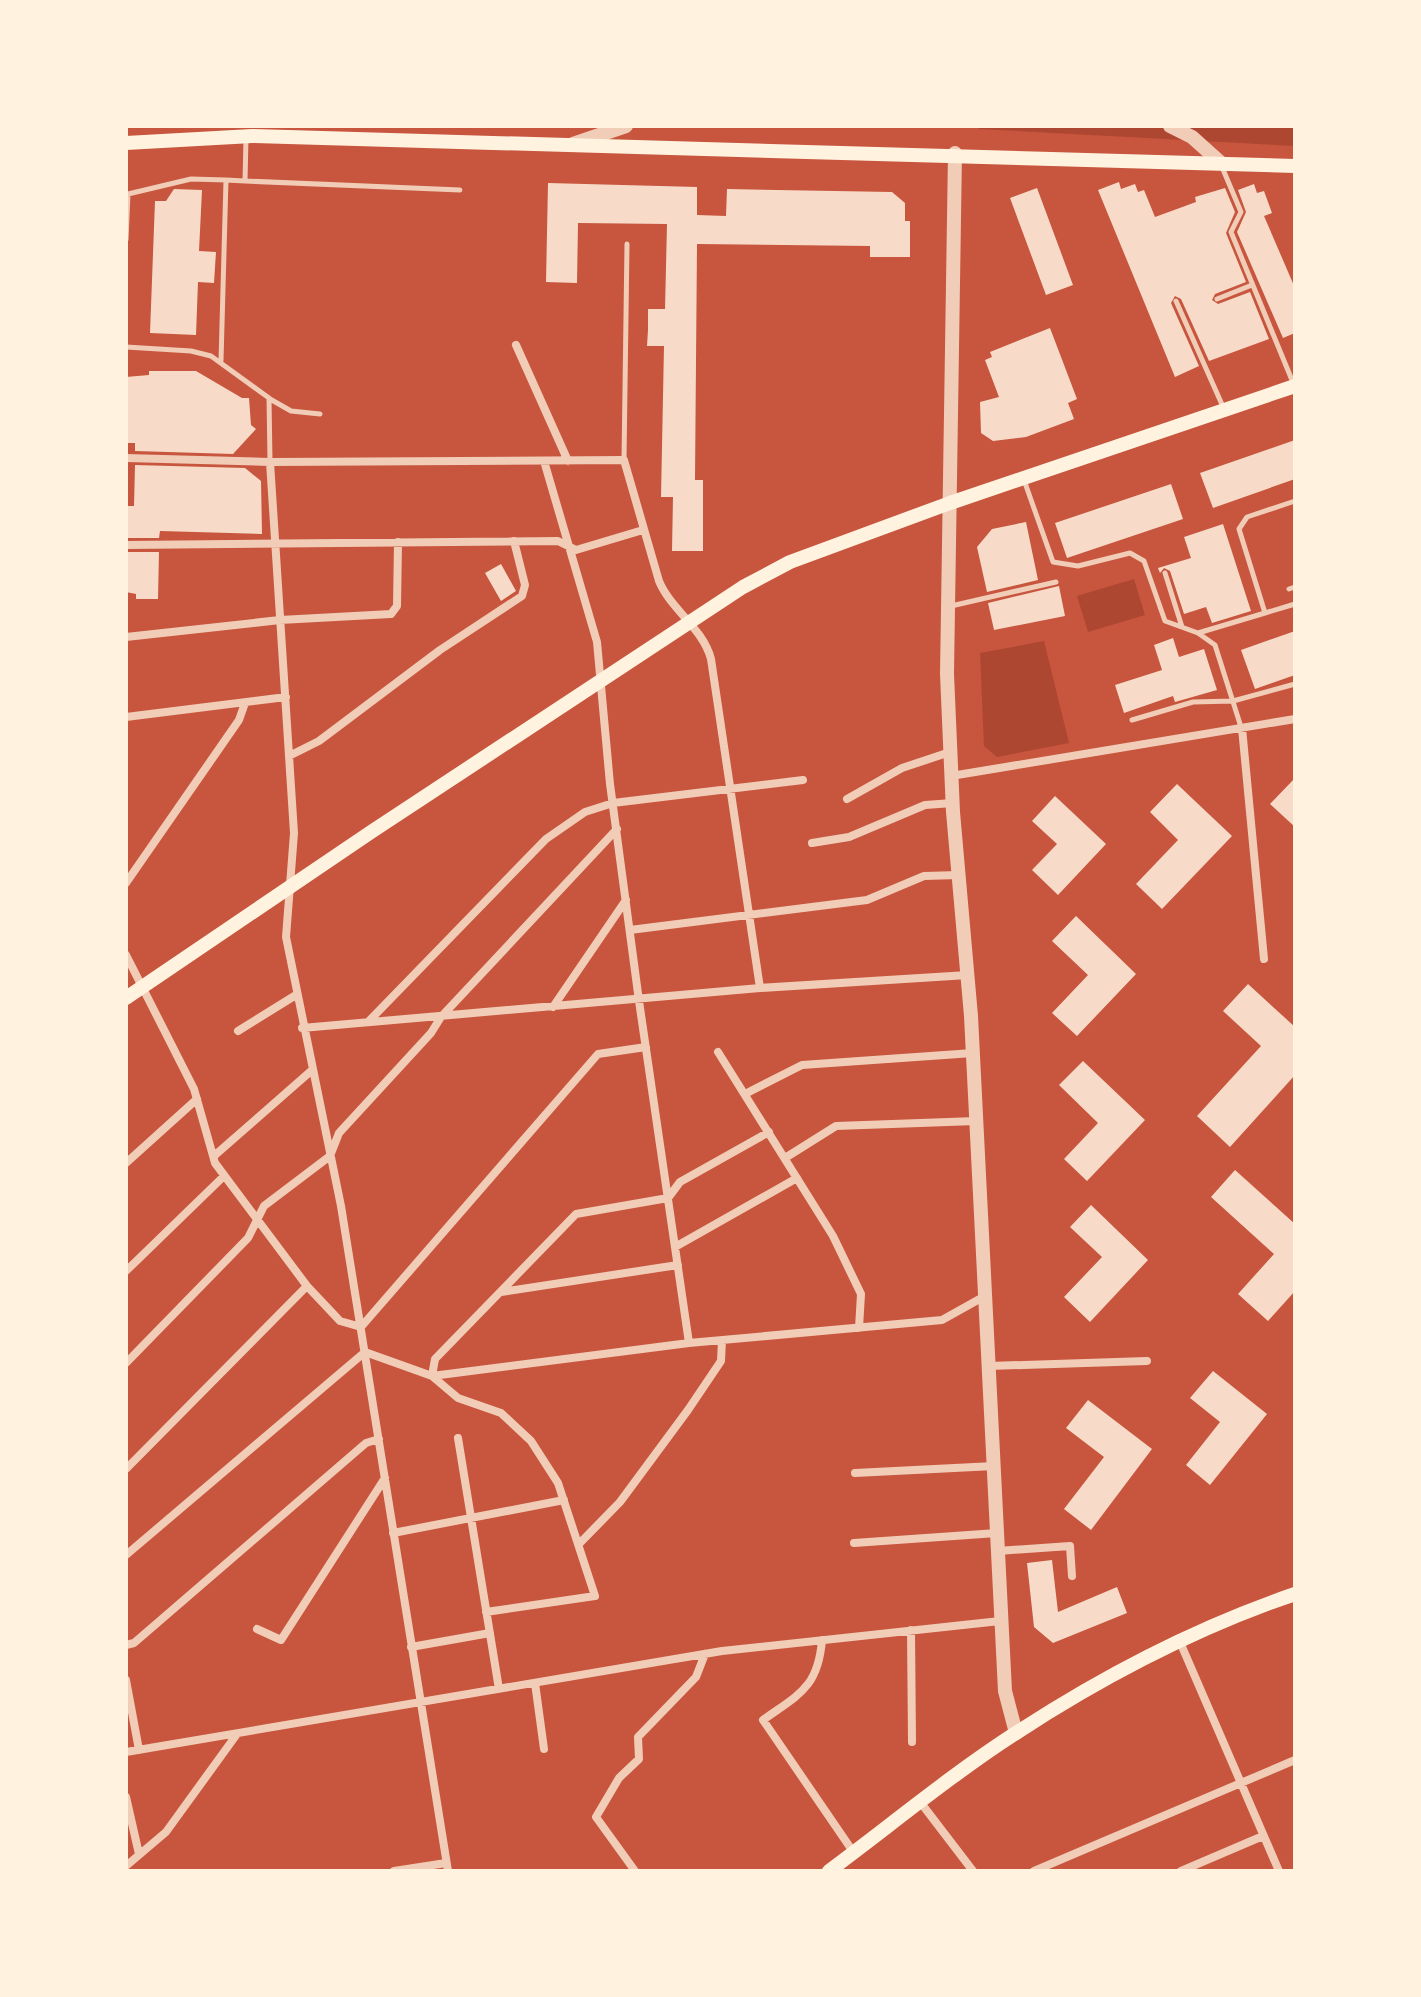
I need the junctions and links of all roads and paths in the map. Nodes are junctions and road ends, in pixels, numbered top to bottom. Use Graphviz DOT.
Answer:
graph roads {
  1 [pos="626,126"];
  2 [pos="1170,126"];
  3 [pos="246,137"];
  4 [pos="126,143"];
  5 [pos="564,147"];
  6 [pos="955,153"];
  7 [pos="1221,163"];
  8 [pos="1295,166"];
  9 [pos="226,180"];
  10 [pos="245,181"];
  11 [pos="460,190"];
  12 [pos="126,240"];
  13 [pos="627,244"];
  14 [pos="1252,285"];
  15 [pos="1217,299"];
  16 [pos="1176,301"];
  17 [pos="516,345"];
  18 [pos="126,347"];
  19 [pos="221,361"];
  20 [pos="1294,386"];
  21 [pos="269,398"];
  22 [pos="1225,411"];
  23 [pos="320,414"];
  24 [pos="126,458"];
  25 [pos="624,460"];
  26 [pos="544,461"];
  27 [pos="568,461"];
  28 [pos="270,462"];
  29 [pos="1023,479"];
  30 [pos="1295,501"];
  31 [pos="950,503"];
  32 [pos="643,530"];
  33 [pos="514,541"];
  34 [pos="398,542"];
  35 [pos="275,543"];
  36 [pos="126,545"];
  37 [pos="568,546"];
  38 [pos="1165,573"];
  39 [pos="1056,582"];
  40 [pos="1295,604"];
  41 [pos="948,607"];
  42 [pos="1265,613"];
  43 [pos="280,620"];
  44 [pos="688,621"];
  45 [pos="1182,628"];
  46 [pos="1198,633"];
  47 [pos="126,637"];
  48 [pos="602,681"];
  49 [pos="1295,684"];
  50 [pos="286,697"];
  51 [pos="1233,701"];
  52 [pos="245,703"];
  53 [pos="126,717"];
  54 [pos="1295,719"];
  55 [pos="1132,720"];
  56 [pos="1242,728"];
  57 [pos="950,752"];
  58 [pos="289,756"];
  59 [pos="951,776"];
  60 [pos="803,780"];
  61 [pos="730,788"];
  62 [pos="847,799"];
  63 [pos="613,803"];
  64 [pos="953,803"];
  65 [pos="617,829"];
  66 [pos="812,843"];
  67 [pos="959,875"];
  68 [pos="126,883"];
  69 [pos="292,884"];
  70 [pos="626,900"];
  71 [pos="749,914"];
  72 [pos="630,930"];
  73 [pos="126,955"];
  74 [pos="1264,959"];
  75 [pos="968,975"];
  76 [pos="142,987"];
  77 [pos="760,988"];
  78 [pos="296,995"];
  79 [pos="126,998"];
  80 [pos="639,1001"];
  81 [pos="553,1007"];
  82 [pos="441,1017"];
  83 [pos="369,1022"];
  84 [pos="302,1028"];
  85 [pos="238,1031"];
  86 [pos="646,1047"];
  87 [pos="718,1052"];
  88 [pos="973,1053"];
  89 [pos="311,1071"];
  90 [pos="745,1094"];
  91 [pos="197,1099"];
  92 [pos="976,1121"];
  93 [pos="769,1132"];
  94 [pos="214,1156"];
  95 [pos="330,1156"];
  96 [pos="785,1158"];
  97 [pos="126,1163"];
  98 [pos="224,1176"];
  99 [pos="797,1178"];
  100 [pos="668,1198"];
  101 [pos="258,1221"];
  102 [pos="675,1247"];
  103 [pos="678,1265"];
  104 [pos="126,1271"];
  105 [pos="307,1286"];
  106 [pos="500,1292"];
  107 [pos="985,1296"];
  108 [pos="361,1327"];
  109 [pos="859,1328"];
  110 [pos="722,1340"];
  111 [pos="689,1343"];
  112 [pos="365,1352"];
  113 [pos="1147,1361"];
  114 [pos="126,1363"];
  115 [pos="989,1366"];
  116 [pos="432,1376"];
  117 [pos="458,1438"];
  118 [pos="379,1439"];
  119 [pos="994,1466"];
  120 [pos="126,1469"];
  121 [pos="855,1473"];
  122 [pos="385,1478"];
  123 [pos="564,1500"];
  124 [pos="470,1518"];
  125 [pos="393,1533"];
  126 [pos="997,1533"];
  127 [pos="854,1543"];
  128 [pos="579,1544"];
  129 [pos="998,1551"];
  130 [pos="126,1555"];
  131 [pos="1072,1576"];
  132 [pos="1295,1594"];
  133 [pos="486,1612"];
  134 [pos="1000,1621"];
  135 [pos="257,1629"];
  136 [pos="911,1630"];
  137 [pos="490,1633"];
  138 [pos="822,1640"];
  139 [pos="1180,1642"];
  140 [pos="126,1645"];
  141 [pos="411,1647"];
  142 [pos="705,1654"];
  143 [pos="126,1680"];
  144 [pos="535,1683"];
  145 [pos="499,1689"];
  146 [pos="420,1703"];
  147 [pos="1016,1733"];
  148 [pos="237,1734"];
  149 [pos="912,1742"];
  150 [pos="544,1749"];
  151 [pos="139,1750"];
  152 [pos="126,1752"];
  153 [pos="1295,1760"];
  154 [pos="1239,1781"];
  155 [pos="126,1797"];
  156 [pos="921,1803"];
  157 [pos="1263,1836"];
  158 [pos="854,1853"];
  159 [pos="139,1854"];
  160 [pos="126,1866"];
  161 [pos="447,1867"];
  162 [pos="394,1871"];
  163 [pos="635,1871"];
  164 [pos="829,1871"];
  165 [pos="973,1871"];
  166 [pos="1034,1871"];
  167 [pos="1181,1871"];
  168 [pos="1279,1871"];
  1 -- 5 [label="street"];
  2 -- 7 [label="street"];
  3 -- 4 [label="main road"];
  3 -- 5 [label="main road"];
  3 -- 10 [label="lane"];
  5 -- 6 [label="main road"];
  6 -- 7 [label="main road"];
  6 -- 31 [label="street"];
  7 -- 8 [label="main road"];
  7 -- 14 [label="lane"];
  9 -- 10 [label="lane"];
  9 -- 12 [label="lane"];
  9 -- 19 [label="lane"];
  10 -- 11 [label="lane"];
  13 -- 25 [label="lane"];
  14 -- 15 [label="lane"];
  14 -- 20 [label="lane"];
  16 -- 22 [label="lane"];
  17 -- 27 [label="street"];
  18 -- 19 [label="lane"];
  19 -- 21 [label="lane"];
  20 -- 22 [label="main road"];
  21 -- 23 [label="lane"];
  21 -- 28 [label="lane"];
  22 -- 29 [label="main road"];
  24 -- 28 [label="street"];
  25 -- 27 [label="street"];
  25 -- 32 [label="street"];
  26 -- 27 [label="street"];
  26 -- 28 [label="street"];
  26 -- 37 [label="street"];
  28 -- 35 [label="street"];
  29 -- 31 [label="main road"];
  29 -- 45 [label="lane"];
  30 -- 42 [label="lane"];
  31 -- 41 [label="street"];
  31 -- 44 [label="main road"];
  32 -- 37 [label="street"];
  32 -- 44 [label="street"];
  33 -- 34 [label="street"];
  33 -- 37 [label="street"];
  33 -- 58 [label="street"];
  34 -- 35 [label="street"];
  34 -- 43 [label="street"];
  35 -- 36 [label="street"];
  35 -- 43 [label="street"];
  37 -- 48 [label="street"];
  38 -- 45 [label="lane"];
  39 -- 41 [label="lane"];
  40 -- 42 [label="lane"];
  41 -- 57 [label="street"];
  42 -- 46 [label="lane"];
  43 -- 47 [label="street"];
  43 -- 50 [label="street"];
  44 -- 48 [label="main road"];
  44 -- 61 [label="street"];
  45 -- 46 [label="lane"];
  46 -- 51 [label="lane"];
  48 -- 63 [label="street"];
  48 -- 69 [label="main road"];
  49 -- 51 [label="lane"];
  50 -- 52 [label="street"];
  50 -- 58 [label="street"];
  51 -- 55 [label="lane"];
  51 -- 56 [label="lane"];
  52 -- 53 [label="street"];
  52 -- 68 [label="street"];
  54 -- 56 [label="street"];
  56 -- 59 [label="street"];
  56 -- 74 [label="street"];
  57 -- 59 [label="street"];
  57 -- 62 [label="street"];
  58 -- 69 [label="street"];
  59 -- 64 [label="street"];
  60 -- 61 [label="street"];
  61 -- 63 [label="street"];
  61 -- 71 [label="street"];
  63 -- 65 [label="street"];
  63 -- 83 [label="street"];
  64 -- 66 [label="street"];
  64 -- 67 [label="street"];
  65 -- 70 [label="street"];
  65 -- 82 [label="street"];
  67 -- 71 [label="street"];
  67 -- 75 [label="street"];
  69 -- 76 [label="main road"];
  69 -- 78 [label="street"];
  70 -- 72 [label="street"];
  70 -- 81 [label="street"];
  71 -- 72 [label="street"];
  71 -- 77 [label="street"];
  72 -- 80 [label="street"];
  73 -- 76 [label="street"];
  75 -- 77 [label="street"];
  75 -- 88 [label="street"];
  76 -- 79 [label="main road"];
  76 -- 91 [label="street"];
  77 -- 80 [label="street"];
  78 -- 84 [label="street"];
  78 -- 85 [label="street"];
  80 -- 81 [label="street"];
  80 -- 86 [label="street"];
  81 -- 82 [label="street"];
  82 -- 83 [label="street"];
  82 -- 95 [label="street"];
  83 -- 84 [label="street"];
  84 -- 89 [label="street"];
  86 -- 100 [label="street"];
  86 -- 108 [label="street"];
  87 -- 90 [label="street"];
  88 -- 90 [label="street"];
  88 -- 92 [label="street"];
  89 -- 94 [label="street"];
  89 -- 95 [label="street"];
  90 -- 93 [label="street"];
  91 -- 94 [label="street"];
  91 -- 97 [label="street"];
  92 -- 96 [label="street"];
  92 -- 107 [label="street"];
  93 -- 96 [label="street"];
  93 -- 100 [label="street"];
  94 -- 98 [label="street"];
  95 -- 101 [label="street"];
  95 -- 108 [label="street"];
  96 -- 99 [label="street"];
  98 -- 101 [label="street"];
  98 -- 104 [label="street"];
  99 -- 102 [label="street"];
  99 -- 109 [label="street"];
  100 -- 102 [label="street"];
  100 -- 106 [label="street"];
  101 -- 105 [label="street"];
  101 -- 114 [label="street"];
  102 -- 103 [label="street"];
  103 -- 106 [label="street"];
  103 -- 111 [label="street"];
  105 -- 108 [label="street"];
  105 -- 120 [label="street"];
  106 -- 116 [label="street"];
  107 -- 109 [label="street"];
  107 -- 115 [label="street"];
  108 -- 112 [label="street"];
  109 -- 110 [label="street"];
  110 -- 111 [label="street"];
  110 -- 128 [label="street"];
  111 -- 116 [label="street"];
  112 -- 116 [label="street"];
  112 -- 118 [label="street"];
  112 -- 130 [label="street"];
  113 -- 115 [label="street"];
  115 -- 119 [label="street"];
  116 -- 123 [label="street"];
  117 -- 124 [label="street"];
  118 -- 122 [label="street"];
  118 -- 140 [label="street"];
  119 -- 121 [label="street"];
  119 -- 126 [label="street"];
  122 -- 125 [label="street"];
  122 -- 135 [label="street"];
  123 -- 124 [label="street"];
  123 -- 128 [label="street"];
  124 -- 125 [label="street"];
  124 -- 133 [label="street"];
  125 -- 141 [label="street"];
  126 -- 127 [label="street"];
  126 -- 129 [label="street"];
  128 -- 133 [label="street"];
  129 -- 131 [label="street"];
  129 -- 134 [label="street"];
  132 -- 139 [label="main road"];
  133 -- 137 [label="street"];
  134 -- 136 [label="street"];
  134 -- 147 [label="street"];
  136 -- 138 [label="street"];
  136 -- 149 [label="street"];
  137 -- 141 [label="street"];
  137 -- 145 [label="street"];
  138 -- 142 [label="street"];
  138 -- 158 [label="street"];
  139 -- 147 [label="main road"];
  139 -- 154 [label="street"];
  141 -- 146 [label="street"];
  142 -- 144 [label="street"];
  142 -- 163 [label="street"];
  143 -- 151 [label="street"];
  144 -- 145 [label="street"];
  144 -- 150 [label="street"];
  145 -- 146 [label="street"];
  146 -- 148 [label="street"];
  146 -- 161 [label="street"];
  147 -- 156 [label="main road"];
  148 -- 151 [label="street"];
  148 -- 159 [label="street"];
  151 -- 152 [label="street"];
  153 -- 154 [label="street"];
  154 -- 157 [label="street"];
  154 -- 166 [label="street"];
  155 -- 159 [label="street"];
  156 -- 158 [label="main road"];
  156 -- 165 [label="street"];
  157 -- 167 [label="street"];
  157 -- 168 [label="street"];
  158 -- 164 [label="main road"];
  159 -- 160 [label="street"];
  161 -- 162 [label="street"];
}
